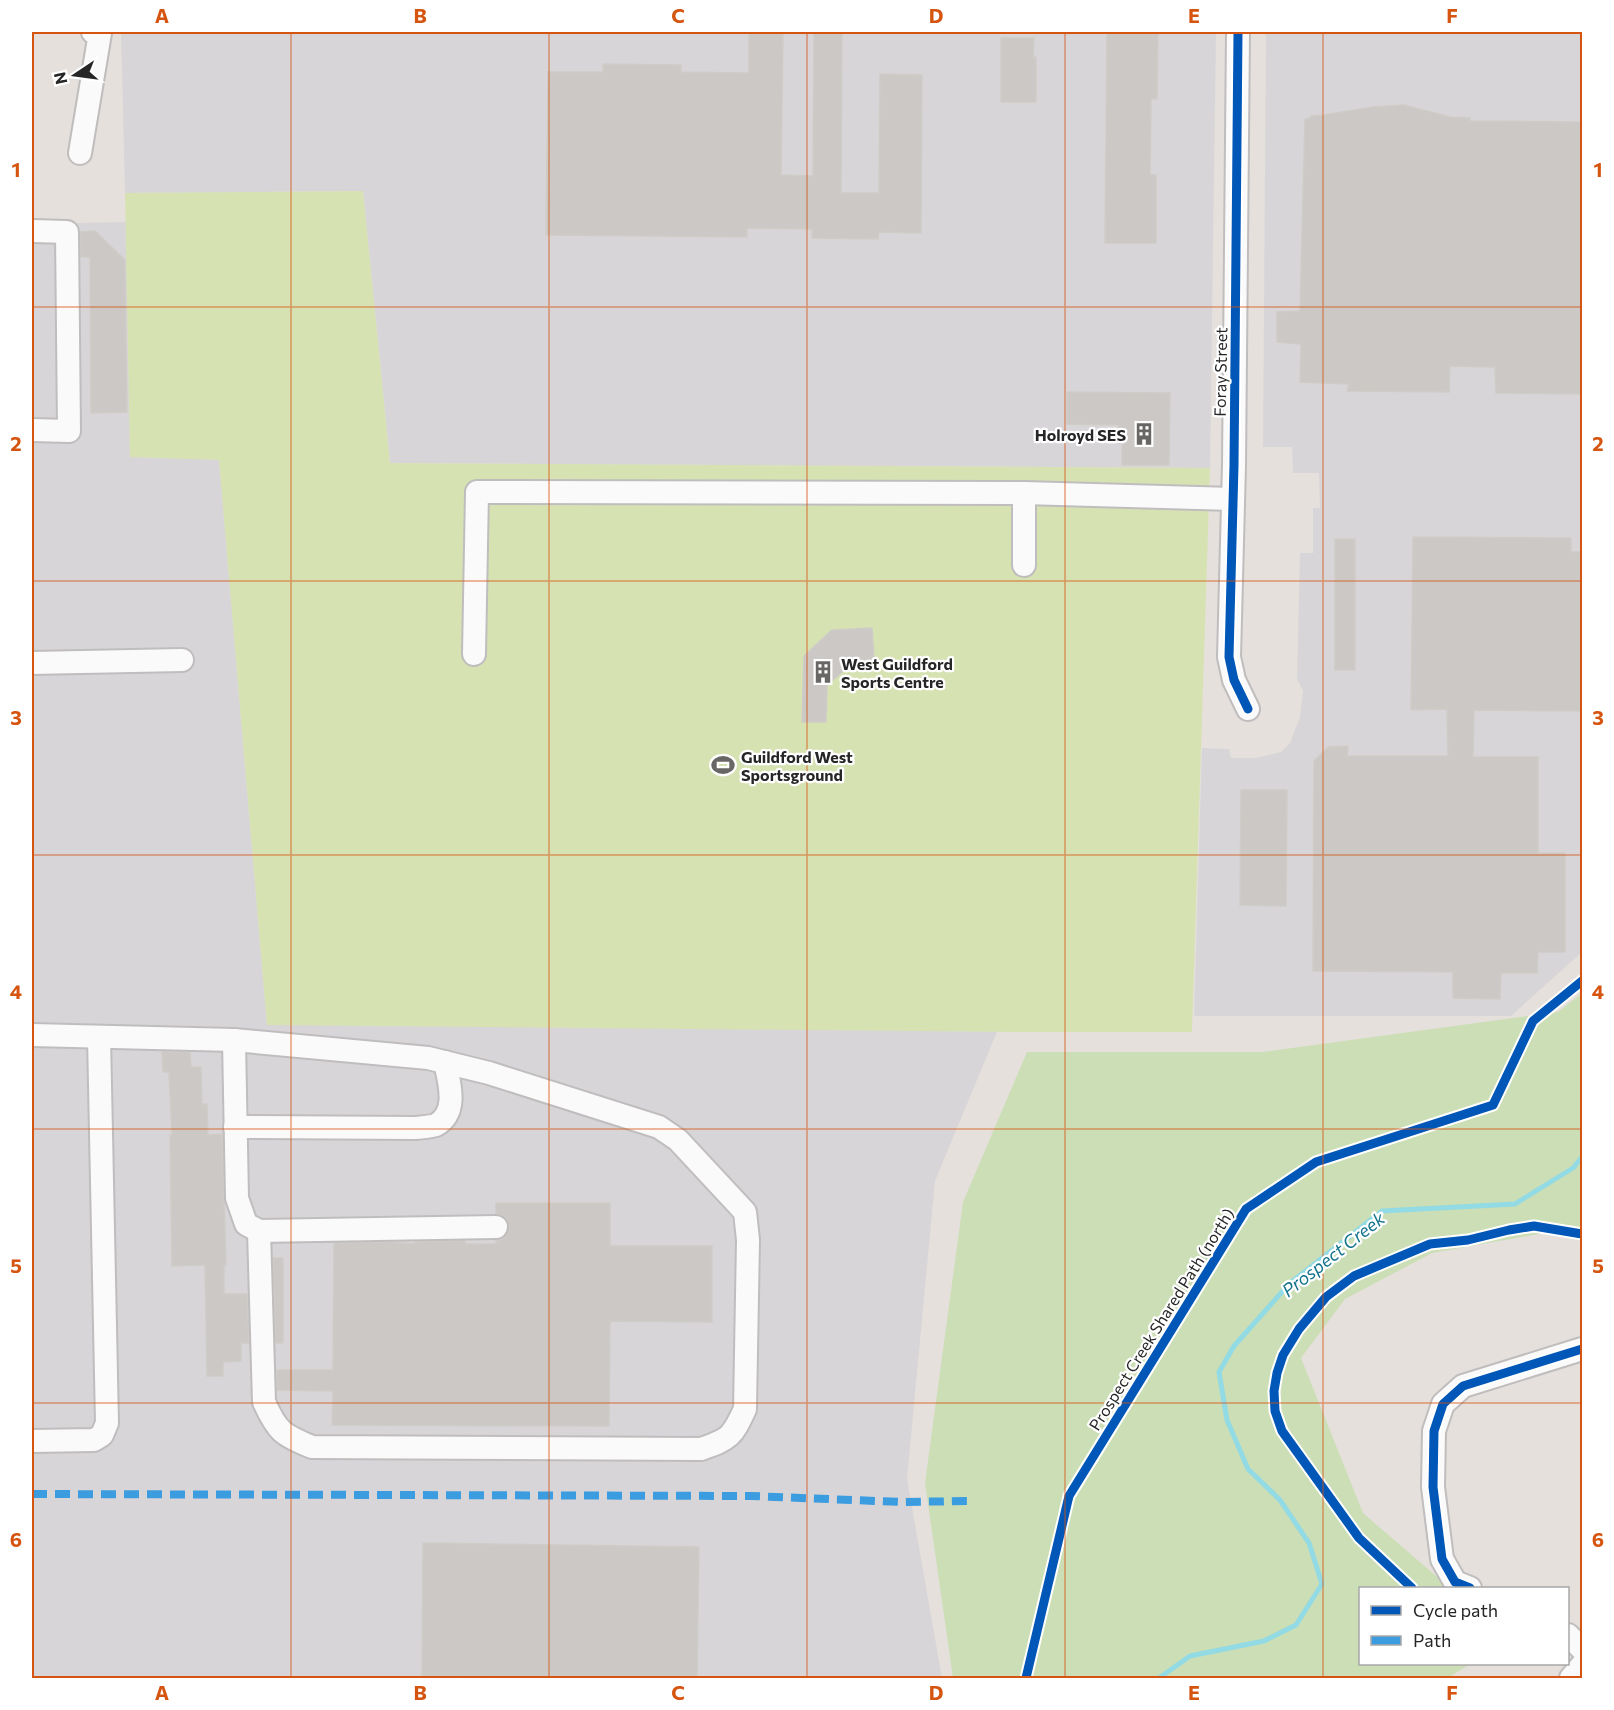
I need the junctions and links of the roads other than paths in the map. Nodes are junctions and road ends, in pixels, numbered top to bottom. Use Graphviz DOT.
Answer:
graph roads {
  1 [pos="98,32"];
  2 [pos="1238,32"];
  3 [pos="80,153"];
  4 [pos="32,231"];
  5 [pos="32,430"];
  6 [pos="1023,493"];
  7 [pos="1233,499"];
  8 [pos="1024,566"];
  9 [pos="474,654"];
  10 [pos="182,660"];
  11 [pos="32,663"];
  12 [pos="1248,709"];
  13 [pos="32,1035"];
  14 [pos="99,1037"];
  15 [pos="234,1040"];
  16 [pos="445,1062"];
  17 [pos="235,1127"];
  18 [pos="496,1227"];
  19 [pos="259,1231"];
  20 [pos="1582,1349"];
  21 [pos="32,1441"];
  22 [pos="1468,1587"];
  23 [pos="1569,1636"];
  24 [pos="1582,1649"];
  25 [pos="1582,1665"];
  26 [pos="1571,1678"];
  1 -- 3 [label="street"];
  2 -- 7 [label="street, Foray Street"];
  4 -- 5 [label="street"];
  6 -- 7 [label="street"];
  6 -- 8 [label="street"];
  6 -- 9 [label="street"];
  7 -- 12 [label="street, Foray Street"];
  10 -- 11 [label="street"];
  13 -- 14 [label="street"];
  14 -- 15 [label="street"];
  14 -- 21 [label="street"];
  15 -- 16 [label="street"];
  15 -- 17 [label="street"];
  16 -- 17 [label="street"];
  16 -- 19 [label="street"];
  17 -- 19 [label="street"];
  18 -- 19 [label="street"];
  20 -- 22 [label="street"];
  23 -- 24 [label="street"];
  25 -- 26 [label="street"];
}
